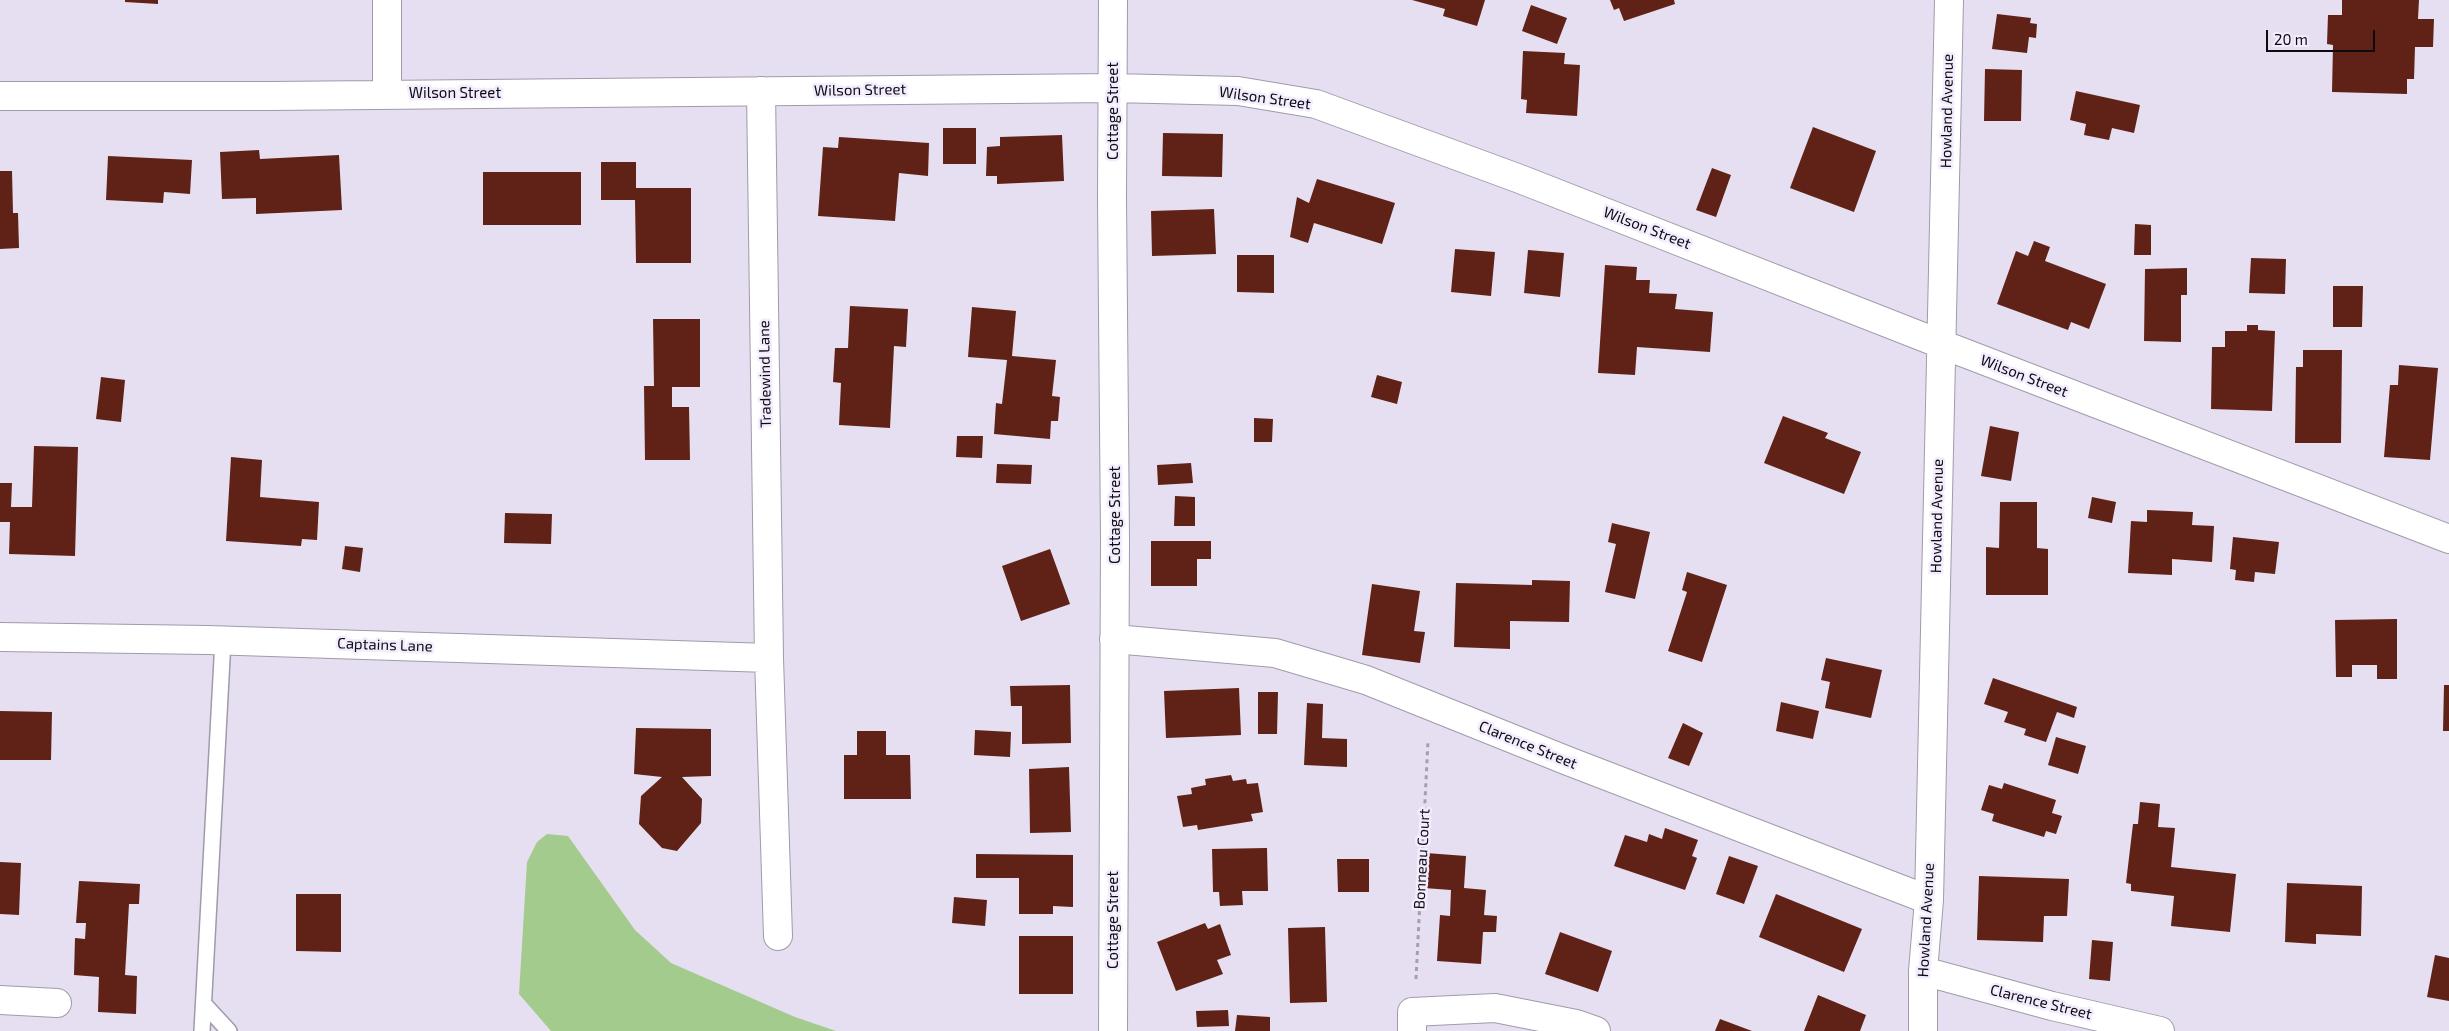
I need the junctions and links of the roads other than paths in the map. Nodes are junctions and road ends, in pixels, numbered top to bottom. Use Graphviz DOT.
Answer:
graph roads {
  1 [pos="387,0"];
  2 [pos="1113,0"];
  3 [pos="1949,0"];
  4 [pos="1113,88"];
  5 [pos="761,91"];
  6 [pos="387,94"];
  7 [pos="0,96"];
  8 [pos="1940,344"];
  9 [pos="2449,539"];
  10 [pos="0,637"];
  11 [pos="223,640"];
  12 [pos="1114,640"];
  13 [pos="770,658"];
  14 [pos="1929,900"];
  15 [pos="778,936"];
  16 [pos="1923,971"];
  17 [pos="0,1000"];
  18 [pos="57,1003"];
  19 [pos="204,1004"];
  20 [pos="1412,1022"];
  21 [pos="202,1031"];
  22 [pos="229,1031"];
  23 [pos="1113,1031"];
  24 [pos="1596,1031"];
  25 [pos="1923,1031"];
  26 [pos="2160,1031"];
  1 -- 6 [label="street"];
  2 -- 4 [label="street, Cottage Street"];
  3 -- 8 [label="street, Howland Avenue"];
  4 -- 5 [label="street, Wilson Street"];
  4 -- 8 [label="street, Wilson Street"];
  4 -- 12 [label="street, Cottage Street"];
  5 -- 6 [label="street, Wilson Street"];
  5 -- 13 [label="street, Tradewind Lane"];
  6 -- 7 [label="street, Wilson Street"];
  8 -- 9 [label="street, Wilson Street"];
  8 -- 14 [label="street, Howland Avenue"];
  10 -- 11 [label="street, Captains Lane"];
  11 -- 13 [label="street, Captains Lane"];
  11 -- 19 [label="lane"];
  12 -- 14 [label="street, Clarence Street"];
  12 -- 23 [label="street, Cottage Street"];
  13 -- 15 [label="street, Tradewind Lane"];
  14 -- 16 [label="street, Howland Avenue"];
  16 -- 25 [label="street, Howland Avenue"];
  16 -- 26 [label="street, Clarence Street"];
  17 -- 18 [label="street"];
  19 -- 21 [label="lane"];
  19 -- 22 [label="lane"];
  20 -- 24 [label="street"];
}
